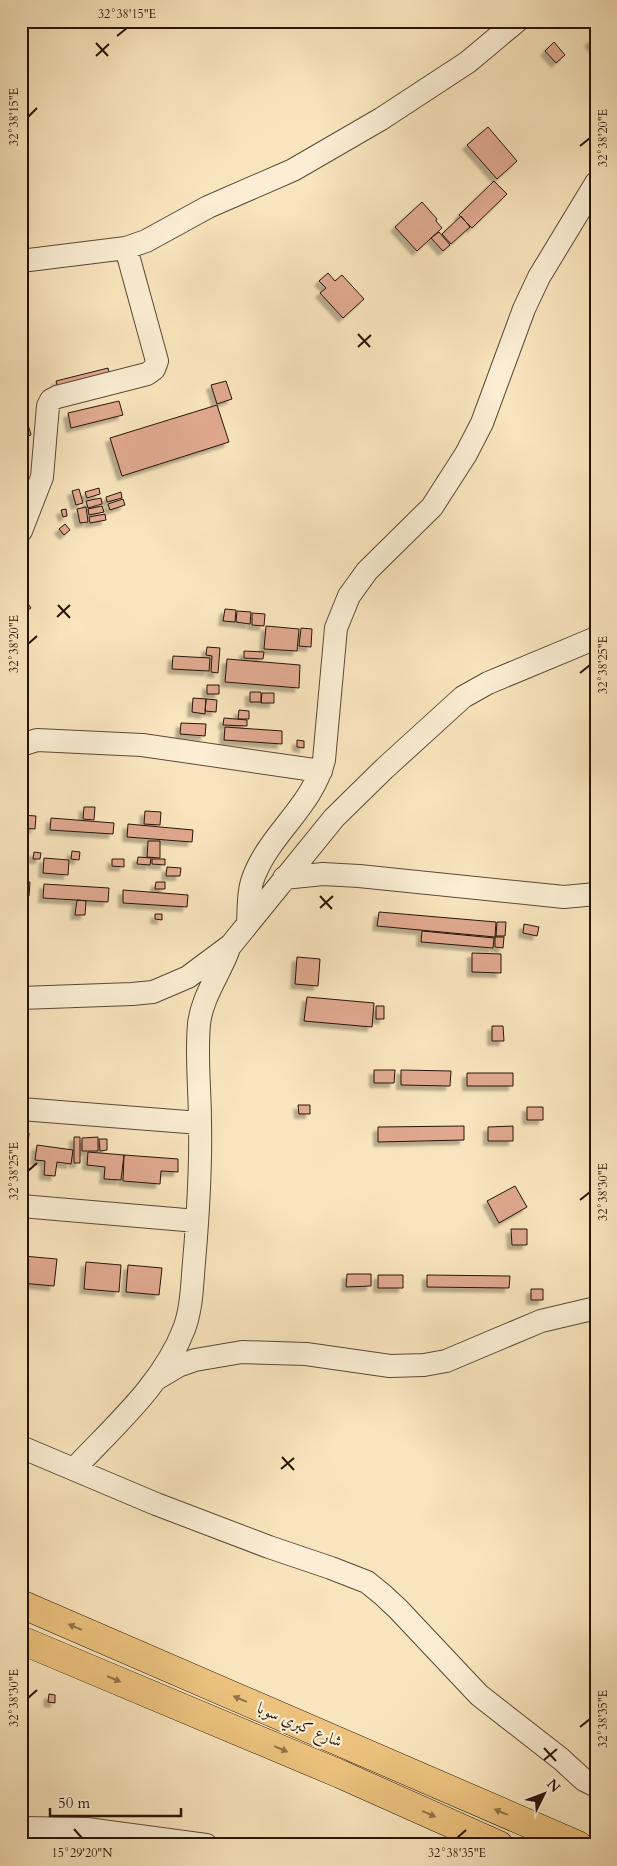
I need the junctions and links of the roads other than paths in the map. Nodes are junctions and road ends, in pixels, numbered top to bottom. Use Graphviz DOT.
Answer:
graph roads {
  1 [pos="517,21"];
  2 [pos="596,184"];
  3 [pos="126,248"];
  4 [pos="21,261"];
  5 [pos="21,531"];
  6 [pos="596,638"];
  7 [pos="21,745"];
  8 [pos="321,771"];
  9 [pos="284,878"];
  10 [pos="596,894"];
  11 [pos="248,922"];
  12 [pos="230,945"];
  13 [pos="21,998"];
  14 [pos="21,1109"];
  15 [pos="200,1122"];
  16 [pos="21,1206"];
  17 [pos="197,1221"];
  18 [pos="596,1308"];
  19 [pos="157,1378"];
  20 [pos="21,1447"];
  21 [pos="75,1468"];
  22 [pos="31,1608"];
  23 [pos="100,1638"];
  24 [pos="26,1642"];
  25 [pos="87,1668"];
  26 [pos="596,1786"];
  27 [pos="21,1828"];
  28 [pos="206,1845"];
  29 [pos="499,1845"];
  30 [pos="578,1845"];
  1 -- 3 [label="street"];
  2 -- 8 [label="street"];
  3 -- 4 [label="street"];
  3 -- 5 [label="street"];
  6 -- 9 [label="street"];
  7 -- 8 [label="street"];
  8 -- 11 [label="street"];
  9 -- 10 [label="street"];
  9 -- 11 [label="street"];
  11 -- 12 [label="street"];
  12 -- 13 [label="street"];
  12 -- 15 [label="street"];
  14 -- 15 [label="street"];
  15 -- 17 [label="street"];
  16 -- 17 [label="street"];
  17 -- 19 [label="street"];
  18 -- 19 [label="street"];
  19 -- 21 [label="street"];
  20 -- 21 [label="street"];
  21 -- 26 [label="street"];
  23 -- 22 [label="highway, شارع كبري سوبا, one-way"];
  22 -- 24 [label="highway"];
  23 -- 25 [label="highway"];
  30 -- 23 [label="highway, شارع كبري سوبا, one-way"];
  24 -- 25 [label="highway, شارع كبري سوبا"];
  25 -- 29 [label="highway, شارع كبري سوبا, one-way"];
  27 -- 28 [label="street"];
}
